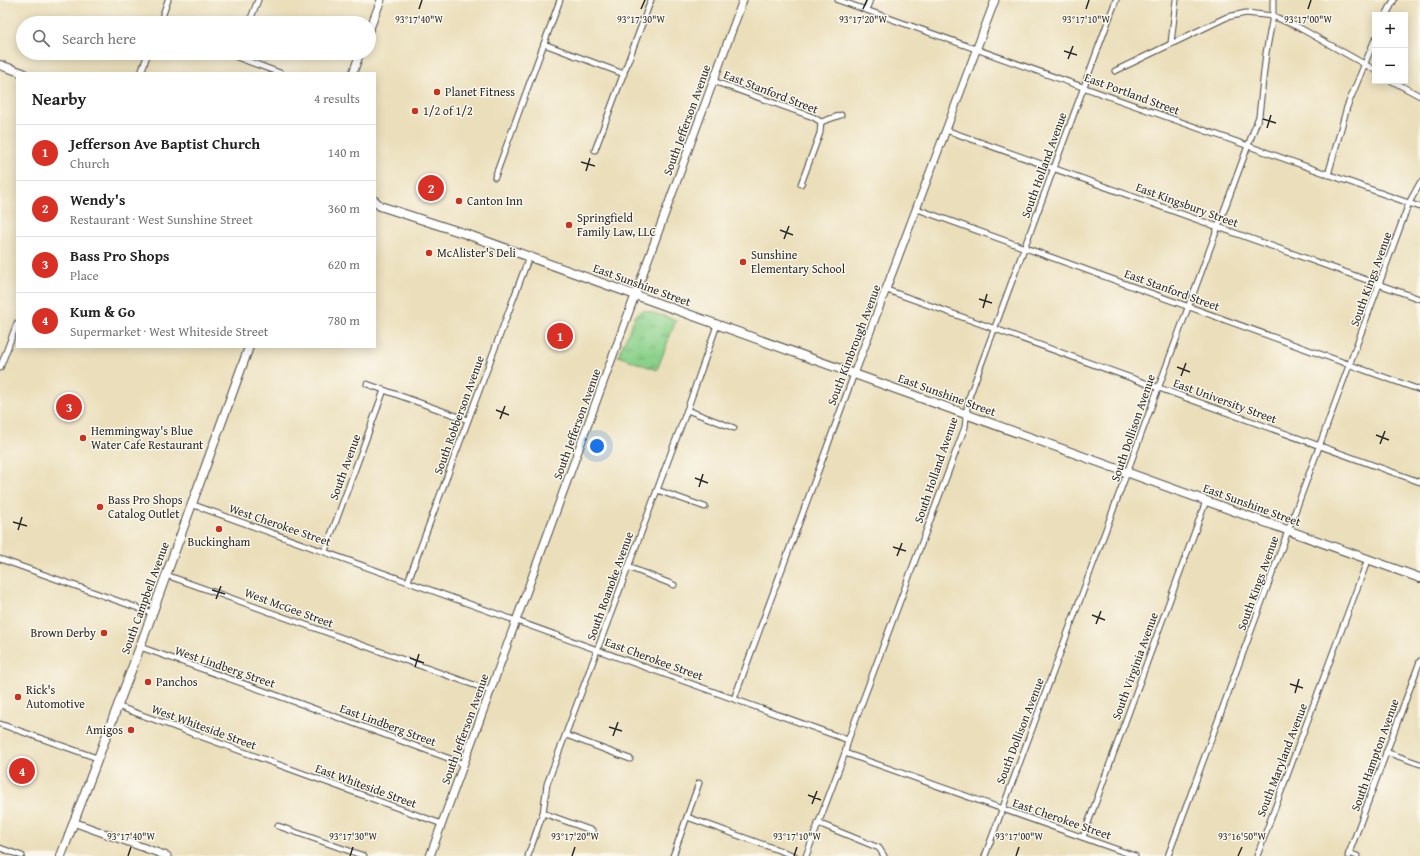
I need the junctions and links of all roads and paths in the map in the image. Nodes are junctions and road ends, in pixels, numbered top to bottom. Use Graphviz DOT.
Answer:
graph roads {
  1 [pos="168,0"];
  2 [pos="258,0"];
  3 [pos="381,0"];
  4 [pos="560,0"];
  5 [pos="651,0"];
  6 [pos="743,0"];
  7 [pos="838,0"];
  8 [pos="870,0"];
  9 [pos="994,0"];
  10 [pos="1116,0"];
  11 [pos="1176,0"];
  12 [pos="1273,0"];
  13 [pos="1394,0"];
  14 [pos="866,10"];
  15 [pos="1388,12"];
  16 [pos="162,16"];
  17 [pos="252,16"];
  18 [pos="375,16"];
  19 [pos="1273,16"];
  20 [pos="1171,43"];
  21 [pos="544,44"];
  22 [pos="1372,46"];
  23 [pos="976,49"];
  24 [pos="145,60"];
  25 [pos="250,60"];
  26 [pos="358,60"];
  27 [pos="1364,64"];
  28 [pos="0,65"];
  29 [pos="1372,68"];
  30 [pos="1115,71"];
  31 [pos="20,72"];
  32 [pos="140,72"];
  33 [pos="278,72"];
  34 [pos="353,72"];
  35 [pos="624,74"];
  36 [pos="713,81"];
  37 [pos="1398,84"];
  38 [pos="1084,87"];
  39 [pos="1420,96"];
  40 [pos="841,115"];
  41 [pos="821,122"];
  42 [pos="946,130"];
  43 [pos="1246,146"];
  44 [pos="595,150"];
  45 [pos="1054,168"];
  46 [pos="1328,175"];
  47 [pos="495,177"];
  48 [pos="1420,183"];
  49 [pos="801,184"];
  50 [pos="1409,203"];
  51 [pos="377,205"];
  52 [pos="1420,207"];
  53 [pos="917,210"];
  54 [pos="1217,226"];
  55 [pos="1024,248"];
  56 [pos="529,257"];
  57 [pos="1379,284"];
  58 [pos="887,290"];
  59 [pos="634,295"];
  60 [pos="1420,299"];
  61 [pos="1188,306"];
  62 [pos="717,325"];
  63 [pos="16,326"];
  64 [pos="995,329"];
  65 [pos="249,348"];
  66 [pos="1350,364"];
  67 [pos="0,368"];
  68 [pos="854,374"];
  69 [pos="367,384"];
  70 [pos="1157,387"];
  71 [pos="384,390"];
  72 [pos="1420,390"];
  73 [pos="687,410"];
  74 [pos="966,414"];
  75 [pos="468,420"];
  76 [pos="734,428"];
  77 [pos="1319,445"];
  78 [pos="1126,472"];
  79 [pos="1420,482"];
  80 [pos="657,490"];
  81 [pos="1206,501"];
  82 [pos="191,504"];
  83 [pos="705,507"];
  84 [pos="1288,530"];
  85 [pos="325,551"];
  86 [pos="0,559"];
  87 [pos="1368,559"];
  88 [pos="363,565"];
  89 [pos="628,567"];
  90 [pos="166,575"];
  91 [pos="1420,578"];
  92 [pos="408,581"];
  93 [pos="674,585"];
  94 [pos="152,613"];
  95 [pos="516,620"];
  96 [pos="140,648"];
  97 [pos="598,649"];
  98 [pos="1420,661"];
  99 [pos="491,691"];
  100 [pos="734,698"];
  101 [pos="304,705"];
  102 [pos="117,706"];
  103 [pos="0,724"];
  104 [pos="566,735"];
  105 [pos="848,740"];
  106 [pos="1386,752"];
  107 [pos="845,753"];
  108 [pos="97,758"];
  109 [pos="630,759"];
  110 [pos="464,764"];
  111 [pos="1420,764"];
  112 [pos="283,767"];
  113 [pos="699,783"];
  114 [pos="1002,809"];
  115 [pos="543,813"];
  116 [pos="687,818"];
  117 [pos="73,822"];
  118 [pos="818,823"];
  119 [pos="442,824"];
  120 [pos="278,826"];
  121 [pos="593,831"];
  122 [pos="1083,837"];
  123 [pos="0,848"];
  124 [pos="1348,855"];
  125 [pos="22,856"];
  126 [pos="61,856"];
  127 [pos="167,856"];
  128 [pos="364,856"];
  129 [pos="430,856"];
  130 [pos="528,856"];
  131 [pos="673,856"];
  132 [pos="795,856"];
  133 [pos="806,856"];
  134 [pos="884,856"];
  135 [pos="985,856"];
  136 [pos="1135,856"];
  137 [pos="1168,856"];
  138 [pos="1257,856"];
  139 [pos="1357,856"];
  1 -- 16 [label="street"];
  2 -- 17 [label="street"];
  3 -- 18 [label="main road"];
  4 -- 21 [label="street"];
  5 -- 35 [label="street"];
  6 -- 36 [label="main road, South Jefferson Avenue"];
  7 -- 14 [label="street, East Portland Street"];
  8 -- 14 [label="street"];
  9 -- 23 [label="main road, South Kimbrough Avenue"];
  10 -- 38 [label="street, South Holland Avenue"];
  11 -- 20 [label="street"];
  12 -- 19 [label="street, South Dollison Avenue"];
  13 -- 15 [label="street"];
  14 -- 23 [label="street, East Portland Street"];
  19 -- 20 [label="street"];
  19 -- 27 [label="street"];
  19 -- 43 [label="street, South Dollison Avenue"];
  20 -- 30 [label="street"];
  21 -- 35 [label="street"];
  21 -- 47 [label="street"];
  22 -- 27 [label="street"];
  23 -- 38 [label="street, East Portland Street"];
  23 -- 42 [label="main road, South Kimbrough Avenue"];
  24 -- 32 [label="street"];
  25 -- 33 [label="street"];
  26 -- 34 [label="main road"];
  27 -- 29 [label="street"];
  27 -- 46 [label="street"];
  28 -- 31 [label="main road"];
  35 -- 44 [label="street"];
  36 -- 41 [label="street, East Stanford Street"];
  36 -- 59 [label="main road, South Jefferson Avenue"];
  37 -- 39 [label="street"];
  38 -- 43 [label="street, East Portland Street"];
  38 -- 45 [label="street, South Holland Avenue"];
  40 -- 41 [label="street"];
  41 -- 49 [label="street"];
  42 -- 45 [label="street, East Kingsbury Street"];
  42 -- 53 [label="main road, South Kimbrough Avenue"];
  43 -- 46 [label="street, East Portland Street"];
  43 -- 54 [label="street, South Dollison Avenue"];
  45 -- 54 [label="street, East Kingsbury Street"];
  45 -- 55 [label="street, South Holland Avenue"];
  46 -- 50 [label="street, East Portland Street"];
  48 -- 50 [label="street, South Kings Avenue"];
  50 -- 52 [label="street, East Portland Street"];
  50 -- 57 [label="street, South Kings Avenue"];
  51 -- 56 [label="main road, East Sunshine Street"];
  53 -- 55 [label="street, East Stanford Street"];
  53 -- 58 [label="main road, South Kimbrough Avenue"];
  54 -- 57 [label="street, East Kingsbury Street"];
  54 -- 61 [label="street, South Dollison Avenue"];
  55 -- 61 [label="street, East Stanford Street"];
  55 -- 64 [label="street, South Holland Avenue"];
  56 -- 59 [label="main road, East Sunshine Street"];
  56 -- 75 [label="street, South Robberson Avenue"];
  57 -- 60 [label="street, East Kingsbury Street"];
  57 -- 66 [label="street, South Kings Avenue"];
  58 -- 64 [label="street, East University Street"];
  58 -- 68 [label="main road, South Kimbrough Avenue"];
  59 -- 62 [label="main road, East Sunshine Street"];
  59 -- 95 [label="main road, South Jefferson Avenue"];
  61 -- 66 [label="street, East Stanford Street"];
  61 -- 70 [label="street, South Dollison Avenue"];
  62 -- 68 [label="main road, East Sunshine Street"];
  62 -- 73 [label="street, South Roanoke Avenue"];
  63 -- 67 [label="street"];
  64 -- 70 [label="street, East University Street"];
  64 -- 74 [label="street, South Holland Avenue"];
  65 -- 82 [label="main road, South Campbell Avenue"];
  66 -- 72 [label="street, East Stanford Street"];
  66 -- 77 [label="street, South Kings Avenue"];
  68 -- 74 [label="main road, East Sunshine Street"];
  68 -- 100 [label="street, South Kimbrough Avenue"];
  69 -- 71 [label="street"];
  70 -- 77 [label="street, East University Street"];
  70 -- 78 [label="street, South Dollison Avenue"];
  71 -- 75 [label="street"];
  71 -- 85 [label="street, South Avenue"];
  73 -- 76 [label="street"];
  73 -- 80 [label="street, South Roanoke Avenue"];
  74 -- 78 [label="main road, East Sunshine Street"];
  74 -- 105 [label="street, South Holland Avenue"];
  75 -- 92 [label="street, South Robberson Avenue"];
  77 -- 79 [label="street, East University Street"];
  77 -- 84 [label="street, South Kings Avenue"];
  78 -- 81 [label="main road, East Sunshine Street"];
  78 -- 114 [label="street, South Dollison Avenue"];
  80 -- 83 [label="street"];
  80 -- 89 [label="street, South Roanoke Avenue"];
  81 -- 84 [label="main road, East Sunshine Street"];
  81 -- 122 [label="street, South Virginia Avenue"];
  82 -- 85 [label="street, West Cherokee Street"];
  82 -- 90 [label="main road, South Campbell Avenue"];
  84 -- 87 [label="main road, East Sunshine Street"];
  84 -- 137 [label="street, South Kings Avenue"];
  85 -- 88 [label="street, West Cherokee Street"];
  86 -- 94 [label="street"];
  87 -- 91 [label="main road, East Sunshine Street"];
  87 -- 138 [label="street, South Maryland Avenue"];
  88 -- 92 [label="street, East Cherokee Street"];
  89 -- 93 [label="street"];
  89 -- 97 [label="street, South Roanoke Avenue"];
  90 -- 94 [label="main road, South Campbell Avenue"];
  90 -- 99 [label="street, West McGee Street"];
  92 -- 95 [label="street, East Cherokee Street"];
  94 -- 96 [label="main road, South Campbell Avenue"];
  95 -- 97 [label="street, East Cherokee Street"];
  95 -- 99 [label="main road, South Jefferson Avenue"];
  96 -- 101 [label="street, West Lindberg Street"];
  96 -- 102 [label="main road, South Campbell Avenue"];
  97 -- 100 [label="street, East Cherokee Street"];
  97 -- 104 [label="street, South Roanoke Avenue"];
  98 -- 106 [label="street, South Hampton Avenue"];
  99 -- 110 [label="main road, South Jefferson Avenue"];
  100 -- 105 [label="street, East Cherokee Street"];
  101 -- 110 [label="street, East Lindberg Street"];
  102 -- 108 [label="main road, South Campbell Avenue"];
  102 -- 112 [label="street, West Whiteside Street"];
  103 -- 108 [label="street"];
  104 -- 109 [label="street"];
  104 -- 115 [label="street, South Roanoke Avenue"];
  105 -- 107 [label="street, South Holland Avenue"];
  106 -- 111 [label="street"];
  106 -- 124 [label="street, South Hampton Avenue"];
  107 -- 114 [label="street, East Cherokee Street"];
  107 -- 118 [label="street, South Holland Avenue"];
  108 -- 117 [label="main road, South Campbell Avenue"];
  110 -- 119 [label="main road, South Jefferson Avenue"];
  112 -- 119 [label="street, East Whiteside Street"];
  113 -- 116 [label="street"];
  114 -- 122 [label="street, East Cherokee Street"];
  114 -- 135 [label="street, South Dollison Avenue"];
  115 -- 121 [label="street"];
  115 -- 130 [label="street, South Roanoke Avenue"];
  116 -- 131 [label="street"];
  116 -- 132 [label="street"];
  117 -- 126 [label="main road, South Campbell Avenue"];
  117 -- 127 [label="main road"];
  118 -- 133 [label="street, South Holland Avenue"];
  118 -- 134 [label="street"];
  119 -- 129 [label="main road, South Jefferson Avenue"];
  120 -- 128 [label="street"];
  122 -- 136 [label="street, East Cherokee Street"];
  123 -- 125 [label="street"];
  124 -- 139 [label="street"];
}
